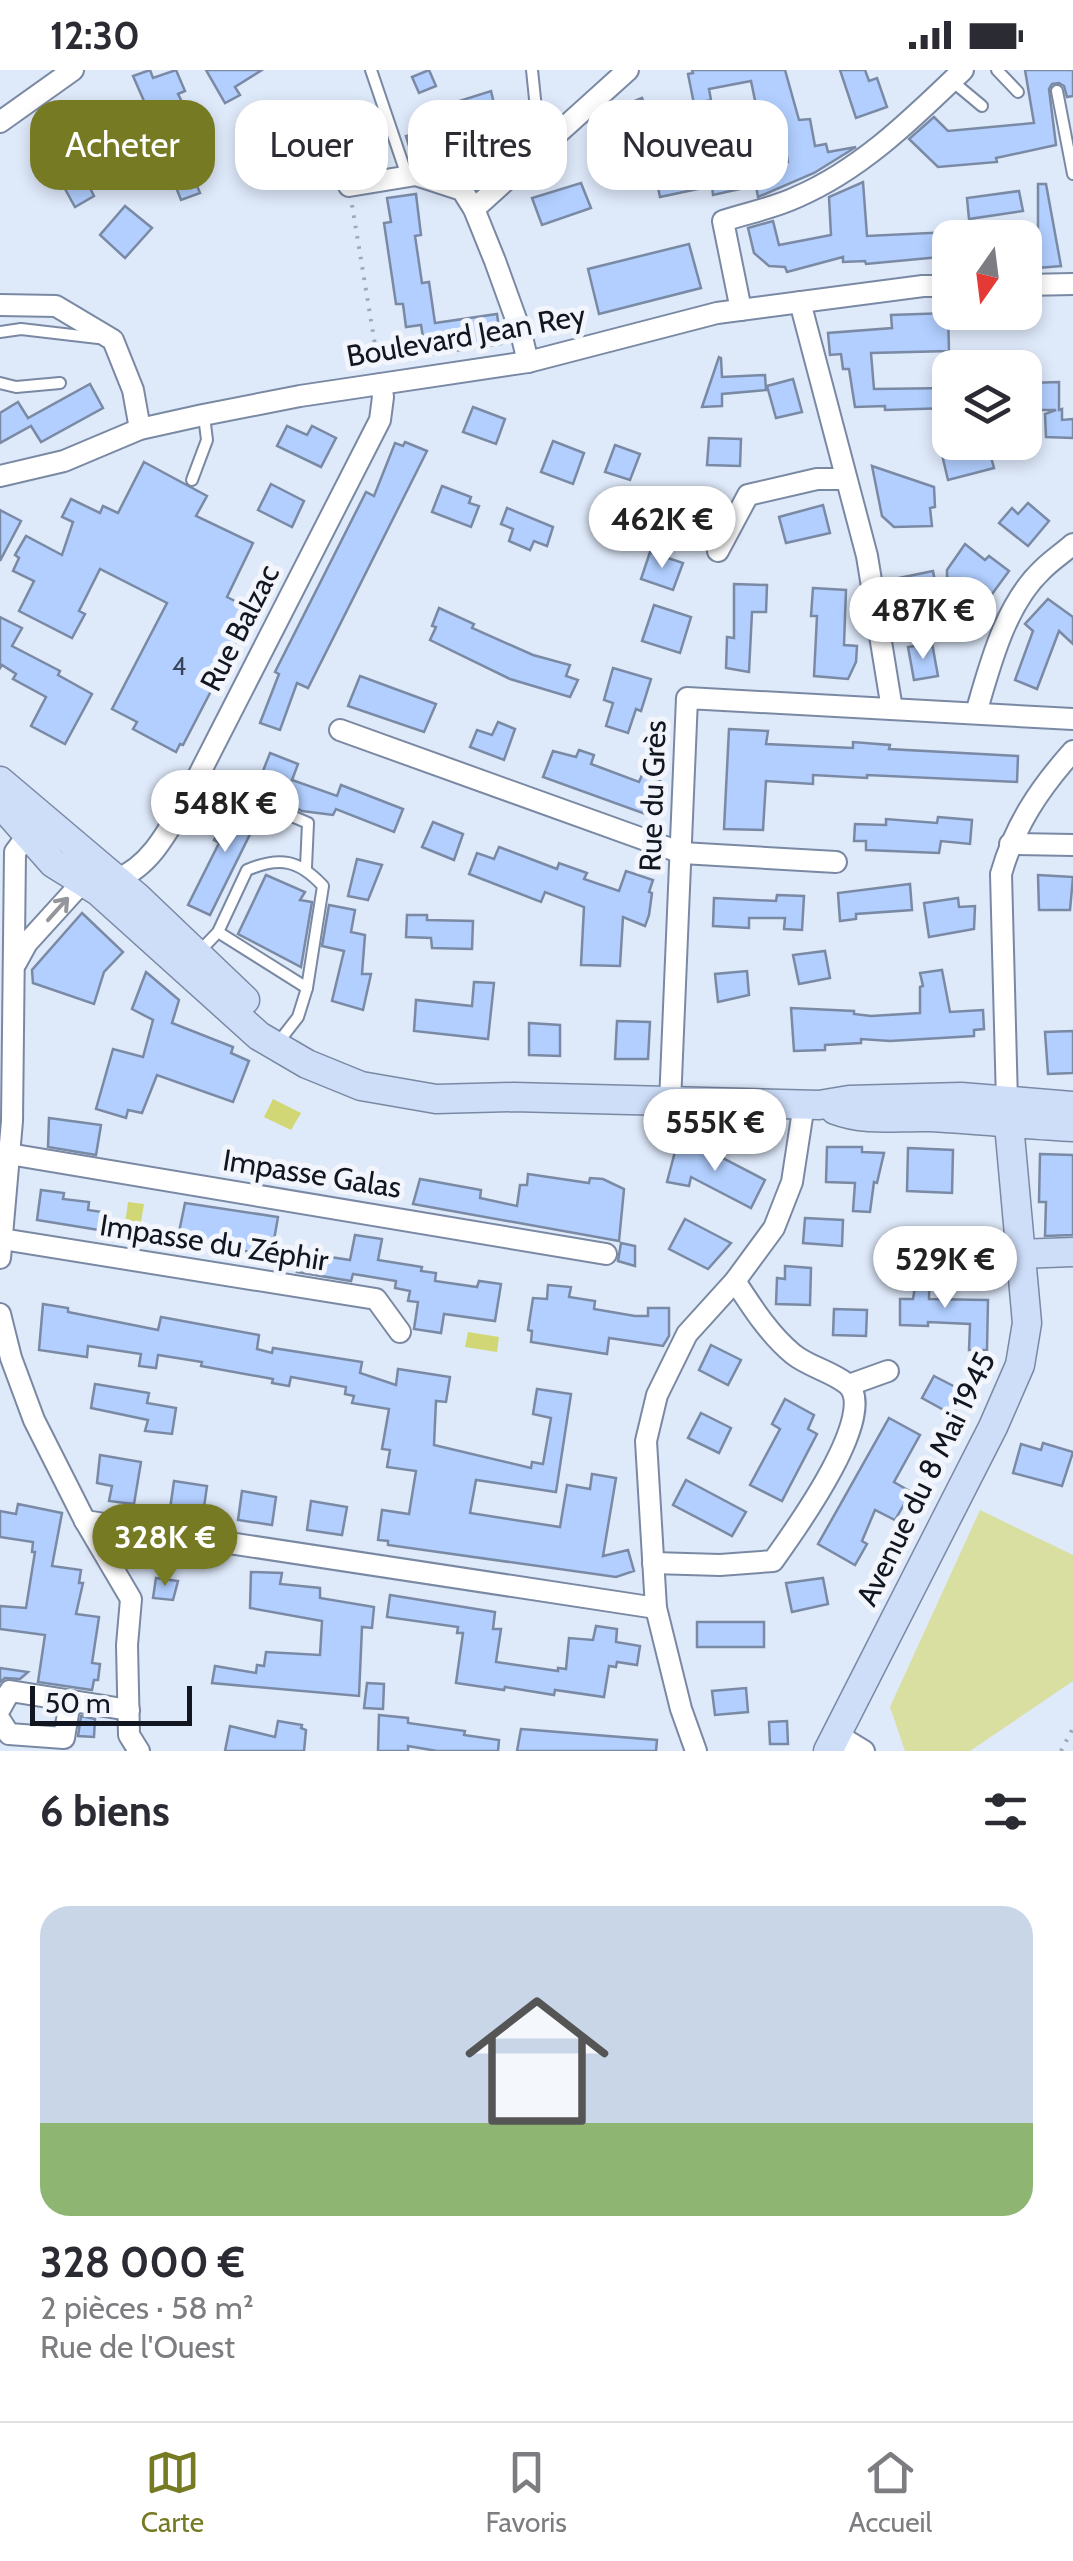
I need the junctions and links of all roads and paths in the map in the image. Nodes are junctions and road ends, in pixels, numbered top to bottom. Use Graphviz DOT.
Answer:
graph roads {
  1 [pos="73,70"];
  2 [pos="370,70"];
  3 [pos="532,70"];
  4 [pos="628,70"];
  5 [pos="997,70"];
  6 [pos="958,75"];
  7 [pos="1058,91"];
  8 [pos="1018,92"];
  9 [pos="535,100"];
  10 [pos="982,106"];
  11 [pos="0,122"];
  12 [pos="567,124"];
  13 [pos="1073,174"];
  14 [pos="406,176"];
  15 [pos="388,179"];
  16 [pos="350,190"];
  17 [pos="494,190"];
  18 [pos="474,208"];
  19 [pos="1073,284"];
  20 [pos="1042,285"];
  21 [pos="932,286"];
  22 [pos="800,302"];
  23 [pos="0,305"];
  24 [pos="741,310"];
  25 [pos="0,332"];
  26 [pos="113,340"];
  27 [pos="528,362"];
  28 [pos="0,383"];
  29 [pos="60,383"];
  30 [pos="382,384"];
  31 [pos="204,415"];
  32 [pos="140,429"];
  33 [pos="0,476"];
  34 [pos="846,479"];
  35 [pos="192,480"];
  36 [pos="1073,544"];
  37 [pos="718,552"];
  38 [pos="892,708"];
  39 [pos="976,713"];
  40 [pos="1073,718"];
  41 [pos="340,730"];
  42 [pos="1073,751"];
  43 [pos="198,776"];
  44 [pos="0,781"];
  45 [pos="0,802"];
  46 [pos="56,828"];
  47 [pos="27,836"];
  48 [pos="1010,844"];
  49 [pos="1073,845"];
  50 [pos="682,853"];
  51 [pos="836,862"];
  52 [pos="306,868"];
  53 [pos="117,879"];
  54 [pos="86,884"];
  55 [pos="208,943"];
  56 [pos="8,962"];
  57 [pos="307,988"];
  58 [pos="281,1040"];
  59 [pos="670,1103"];
  60 [pos="812,1104"];
  61 [pos="1073,1106"];
  62 [pos="1007,1112"];
  63 [pos="1073,1127"];
  64 [pos="9,1154"];
  65 [pos="1,1249"];
  66 [pos="1073,1252"];
  67 [pos="606,1254"];
  68 [pos="1020,1254"];
  69 [pos="735,1281"];
  70 [pos="0,1314"];
  71 [pos="400,1332"];
  72 [pos="888,1371"];
  73 [pos="849,1386"];
  74 [pos="85,1521"];
  75 [pos="653,1563"];
  76 [pos="656,1608"];
  77 [pos="70,1701"];
  78 [pos="0,1708"];
  79 [pos="128,1710"];
  80 [pos="0,1720"];
  81 [pos="1073,1728"];
  82 [pos="832,1742"];
  83 [pos="138,1751"];
  84 [pos="696,1751"];
  85 [pos="864,1751"];
  86 [pos="1061,1751"];
  1 -- 11 [label="street"];
  2 -- 14 [label="lane"];
  3 -- 9 [label="lane"];
  4 -- 12 [label="street"];
  5 -- 8 [label="lane"];
  6 -- 10 [label="lane"];
  6 -- 24 [label="street"];
  7 -- 13 [label="lane"];
  14 -- 15 [label="street"];
  14 -- 18 [label="street"];
  16 -- 30 [label="path"];
  17 -- 18 [label="street"];
  18 -- 27 [label="street"];
  19 -- 20 [label="street"];
  21 -- 22 [label="street, Boulevard Jean Rey"];
  22 -- 24 [label="street, Boulevard Jean Rey"];
  22 -- 34 [label="street"];
  23 -- 26 [label="street"];
  24 -- 27 [label="street, Boulevard Jean Rey"];
  25 -- 26 [label="lane"];
  26 -- 32 [label="street"];
  27 -- 30 [label="street, Boulevard Jean Rey"];
  28 -- 29 [label="lane"];
  30 -- 31 [label="street, Boulevard Jean Rey"];
  30 -- 43 [label="street, Rue Balzac"];
  31 -- 32 [label="street, Boulevard Jean Rey"];
  31 -- 35 [label="lane"];
  32 -- 33 [label="street, Boulevard Jean Rey"];
  34 -- 37 [label="street"];
  34 -- 38 [label="street"];
  36 -- 39 [label="street"];
  38 -- 39 [label="street, Rue du Grès"];
  38 -- 50 [label="street, Rue du Grès"];
  39 -- 40 [label="street, Rue du Grès"];
  41 -- 50 [label="street"];
  42 -- 48 [label="street"];
  43 -- 52 [label="lane"];
  43 -- 53 [label="street, Rue Balzac"];
  44 -- 46 [label="main road"];
  45 -- 47 [label="main road"];
  46 -- 47 [label="street"];
  46 -- 53 [label="main road"];
  47 -- 54 [label="main road"];
  47 -- 56 [label="street"];
  48 -- 49 [label="street"];
  48 -- 62 [label="street"];
  50 -- 51 [label="street"];
  50 -- 59 [label="street, Rue du Grès"];
  52 -- 55 [label="lane"];
  52 -- 57 [label="lane"];
  53 -- 54 [label="street"];
  53 -- 55 [label="main road"];
  56 -- 54 [label="street, one-way"];
  54 -- 58 [label="main road"];
  55 -- 57 [label="lane"];
  55 -- 58 [label="main road"];
  56 -- 64 [label="street"];
  57 -- 58 [label="lane"];
  58 -- 59 [label="main road"];
  59 -- 60 [label="main road"];
  60 -- 62 [label="main road"];
  60 -- 69 [label="street"];
  61 -- 62 [label="main road"];
  62 -- 63 [label="main road"];
  62 -- 68 [label="main road, Avenue du 8 Mai 1945"];
  64 -- 65 [label="street"];
  64 -- 67 [label="street, Impasse Galas"];
  65 -- 71 [label="street, Impasse du Zéphir"];
  66 -- 68 [label="main road"];
  68 -- 82 [label="main road, Avenue du 8 Mai 1945"];
  69 -- 73 [label="street"];
  69 -- 75 [label="street"];
  70 -- 74 [label="street"];
  72 -- 73 [label="street"];
  73 -- 75 [label="street"];
  74 -- 76 [label="street"];
  74 -- 79 [label="street"];
  75 -- 76 [label="street"];
  76 -- 84 [label="street"];
  77 -- 78 [label="street"];
  77 -- 79 [label="street"];
  77 -- 80 [label="street"];
  79 -- 83 [label="street"];
  81 -- 86 [label="path"];
  82 -- 85 [label="street"];
}
